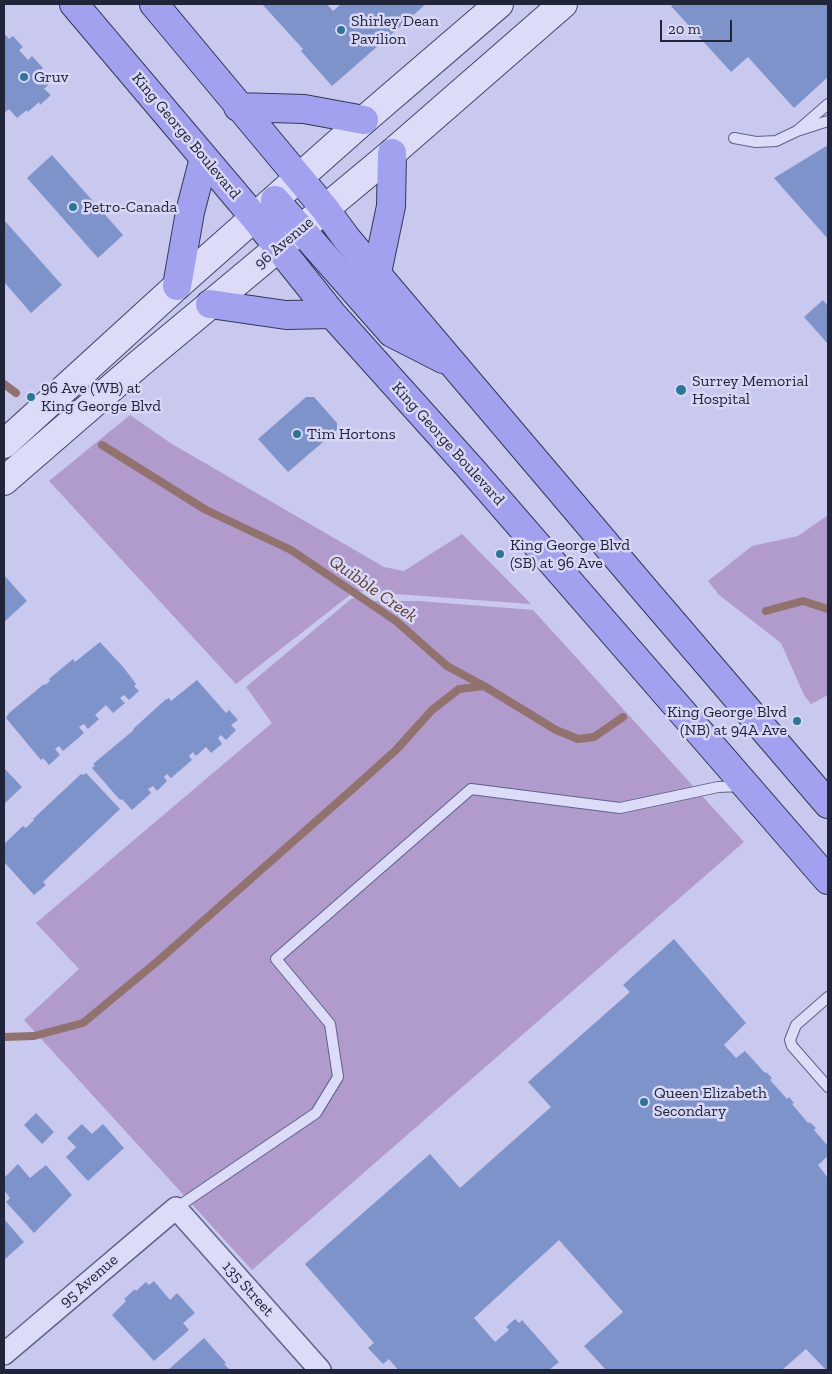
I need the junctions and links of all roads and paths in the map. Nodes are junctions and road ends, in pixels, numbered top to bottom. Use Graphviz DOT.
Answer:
graph roads {
  1 [pos="74,4"];
  2 [pos="154,4"];
  3 [pos="499,4"];
  4 [pos="563,4"];
  5 [pos="828,104"];
  6 [pos="238,107"];
  7 [pos="364,120"];
  8 [pos="828,121"];
  9 [pos="797,131"];
  10 [pos="734,138"];
  11 [pos="392,153"];
  12 [pos="204,158"];
  13 [pos="299,179"];
  14 [pos="265,209"];
  15 [pos="324,209"];
  16 [pos="301,229"];
  17 [pos="279,247"];
  18 [pos="377,273"];
  19 [pos="176,286"];
  20 [pos="210,304"];
  21 [pos="332,314"];
  22 [pos="454,364"];
  23 [pos="4,444"];
  24 [pos="4,481"];
  25 [pos="746,786"];
  26 [pos="828,804"];
  27 [pos="828,880"];
  28 [pos="828,997"];
  29 [pos="828,1087"];
  30 [pos="176,1208"];
  31 [pos="4,1354"];
  32 [pos="320,1370"];
  1 -- 12 [label="main road, King George Boulevard"];
  2 -- 6 [label="main road"];
  3 -- 7 [label="main road"];
  4 -- 11 [label="main road, 96 Avenue"];
  5 -- 9 [label="lane"];
  6 -- 7 [label="main road"];
  6 -- 13 [label="main road"];
  7 -- 13 [label="main road"];
  8 -- 9 [label="lane"];
  9 -- 10 [label="lane"];
  11 -- 15 [label="main road, 96 Avenue"];
  11 -- 18 [label="main road"];
  12 -- 14 [label="main road, King George Boulevard"];
  12 -- 19 [label="main road"];
  13 -- 14 [label="main road"];
  13 -- 15 [label="main road"];
  14 -- 16 [label="main road"];
  14 -- 17 [label="main road, King George Boulevard"];
  14 -- 19 [label="main road"];
  15 -- 16 [label="main road, 96 Avenue"];
  15 -- 18 [label="main road"];
  16 -- 17 [label="main road, 96 Avenue"];
  16 -- 22 [label="main road"];
  17 -- 20 [label="main road, 96 Avenue"];
  17 -- 21 [label="main road, King George Boulevard"];
  18 -- 22 [label="main road"];
  19 -- 23 [label="main road"];
  20 -- 21 [label="main road"];
  20 -- 24 [label="main road, 96 Avenue"];
  21 -- 25 [label="main road, King George Boulevard"];
  22 -- 26 [label="main road"];
  25 -- 27 [label="main road, King George Boulevard"];
  25 -- 30 [label="lane"];
  28 -- 29 [label="lane"];
  30 -- 31 [label="street, 95 Avenue"];
  30 -- 32 [label="street, 135 Street"];
}
